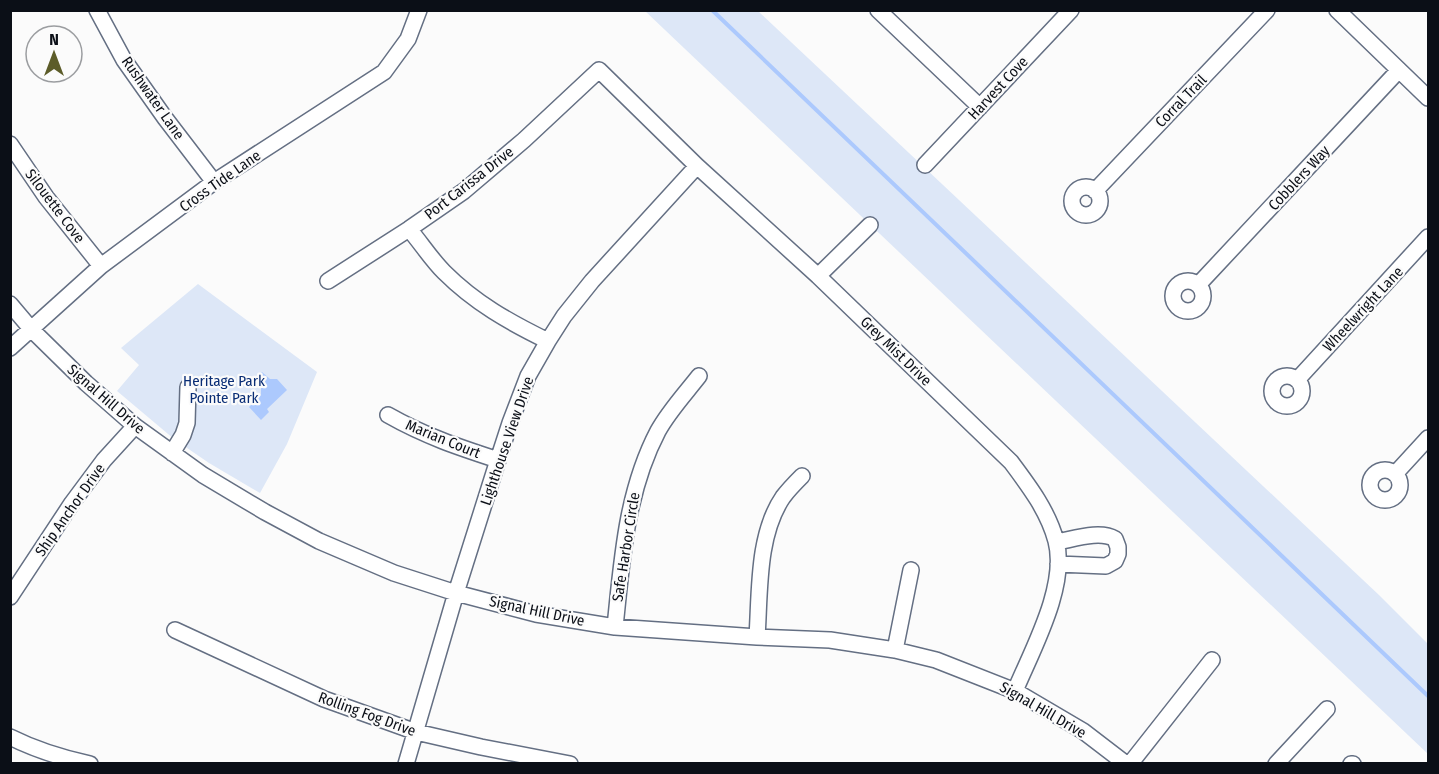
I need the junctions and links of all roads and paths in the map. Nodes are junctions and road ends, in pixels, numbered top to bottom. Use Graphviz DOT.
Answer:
graph roads {
  1 [pos="97,10"];
  2 [pos="419,10"];
  3 [pos="878,10"];
  4 [pos="1071,10"];
  5 [pos="1267,10"];
  6 [pos="1336,10"];
  7 [pos="599,70"];
  8 [pos="1399,70"];
  9 [pos="1428,98"];
  10 [pos="980,107"];
  11 [pos="10,144"];
  12 [pos="925,165"];
  13 [pos="697,166"];
  14 [pos="214,183"];
  15 [pos="1095,191"];
  16 [pos="870,225"];
  17 [pos="409,229"];
  18 [pos="1428,237"];
  19 [pos="101,266"];
  20 [pos="818,276"];
  21 [pos="328,281"];
  22 [pos="1198,285"];
  23 [pos="10,304"];
  24 [pos="32,330"];
  25 [pos="548,341"];
  26 [pos="10,348"];
  27 [pos="699,376"];
  28 [pos="1297,380"];
  29 [pos="188,387"];
  30 [pos="388,415"];
  31 [pos="135,426"];
  32 [pos="1428,438"];
  33 [pos="172,453"];
  34 [pos="498,460"];
  35 [pos="1395,474"];
  36 [pos="802,476"];
  37 [pos="1056,542"];
  38 [pos="1058,564"];
  39 [pos="910,570"];
  40 [pos="456,593"];
  41 [pos="10,597"];
  42 [pos="615,627"];
  43 [pos="175,630"];
  44 [pos="757,637"];
  45 [pos="895,650"];
  46 [pos="1212,660"];
  47 [pos="1015,691"];
  48 [pos="1327,709"];
  49 [pos="416,732"];
  50 [pos="10,737"];
  51 [pos="90,764"];
  52 [pos="406,764"];
  53 [pos="570,764"];
  54 [pos="1128,764"];
  55 [pos="1276,764"];
  1 -- 14 [label="street, Rushwater Lane"];
  2 -- 14 [label="street, Cross Tide Lane"];
  3 -- 10 [label="street"];
  4 -- 10 [label="street, Harvest Cove"];
  5 -- 15 [label="street, Corral Trail"];
  6 -- 8 [label="street"];
  7 -- 13 [label="street, Grey Mist Drive"];
  7 -- 17 [label="street, Port Carissa Drive"];
  8 -- 9 [label="street"];
  8 -- 22 [label="street, Cobblers Way"];
  10 -- 12 [label="street, Harvest Cove"];
  11 -- 19 [label="street, Silouette Cove"];
  13 -- 20 [label="street, Grey Mist Drive"];
  13 -- 25 [label="street, Lighthouse View Drive"];
  14 -- 19 [label="street, Cross Tide Lane"];
  16 -- 20 [label="street"];
  17 -- 21 [label="street, Port Carissa Drive"];
  17 -- 25 [label="street"];
  18 -- 28 [label="street, Wheelwright Lane"];
  19 -- 24 [label="street, Cross Tide Lane"];
  20 -- 37 [label="street, Grey Mist Drive"];
  23 -- 24 [label="street, Signal Hill Drive"];
  24 -- 26 [label="street, Cross Tide Lane"];
  24 -- 31 [label="street, Signal Hill Drive"];
  25 -- 34 [label="street, Lighthouse View Drive"];
  27 -- 42 [label="street, Safe Harbor Circle"];
  29 -- 33 [label="street"];
  30 -- 34 [label="street, Marian Court"];
  31 -- 33 [label="street, Signal Hill Drive"];
  31 -- 41 [label="street, Ship Anchor Drive"];
  32 -- 35 [label="street"];
  33 -- 40 [label="street, Signal Hill Drive"];
  34 -- 40 [label="street, Lighthouse View Drive"];
  36 -- 44 [label="street"];
  37 -- 38 [label="street, Grey Mist Drive"];
  37 -- 38 [label="street"];
  38 -- 47 [label="street, Grey Mist Drive"];
  39 -- 45 [label="street"];
  40 -- 42 [label="street, Signal Hill Drive"];
  40 -- 49 [label="street, Lighthouse View Drive"];
  42 -- 44 [label="street, Signal Hill Drive"];
  43 -- 49 [label="street, Rolling Fog Drive"];
  44 -- 45 [label="street, Signal Hill Drive"];
  45 -- 47 [label="street, Signal Hill Drive"];
  46 -- 54 [label="street"];
  47 -- 54 [label="street, Signal Hill Drive"];
  48 -- 55 [label="street"];
  49 -- 52 [label="street, Lighthouse View Drive"];
  49 -- 53 [label="street, Rolling Fog Drive"];
  50 -- 51 [label="street"];
}
